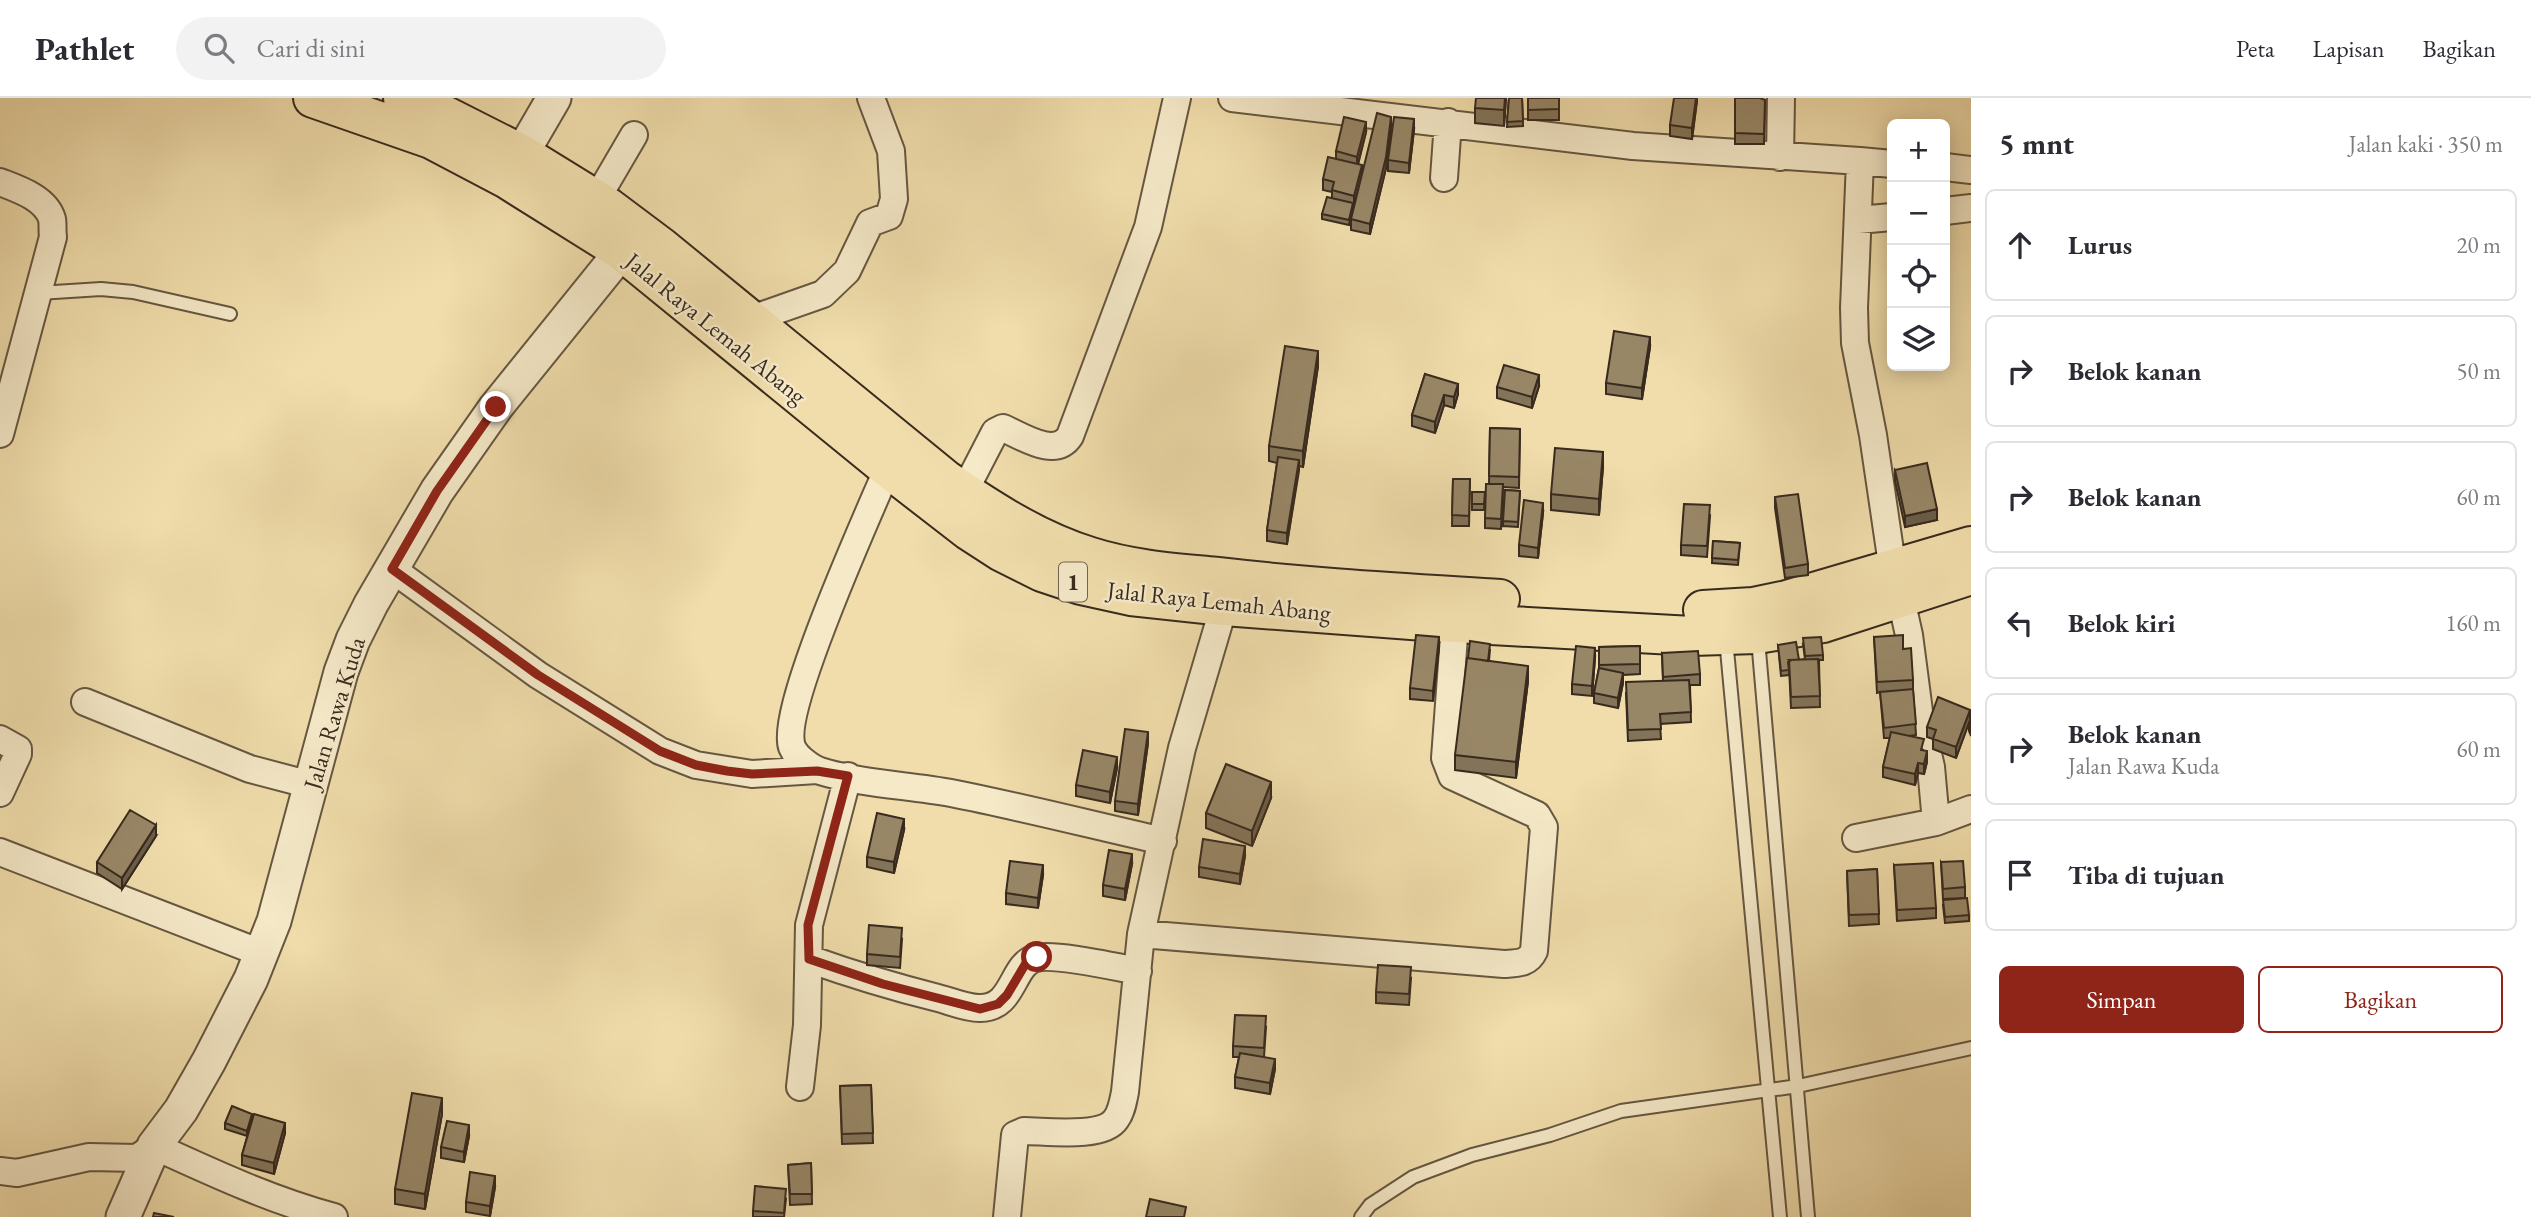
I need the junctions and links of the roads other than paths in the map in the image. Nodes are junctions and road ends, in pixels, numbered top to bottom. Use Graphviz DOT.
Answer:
graph roads {
  1 [pos="313,98"];
  2 [pos="403,98"];
  3 [pos="554,98"];
  4 [pos="871,98"];
  5 [pos="1177,98"];
  6 [pos="1232,98"];
  7 [pos="1781,98"];
  8 [pos="1364,106"];
  9 [pos="1448,122"];
  10 [pos="634,135"];
  11 [pos="1780,157"];
  12 [pos="1860,161"];
  13 [pos="1887,164"];
  14 [pos="515,167"];
  15 [pos="1950,168"];
  16 [pos="1971,170"];
  17 [pos="1444,178"];
  18 [pos="0,182"];
  19 [pos="596,200"];
  20 [pos="1971,208"];
  21 [pos="1950,210"];
  22 [pos="1887,217"];
  23 [pos="1858,220"];
  24 [pos="622,251"];
  25 [pos="38,293"];
  26 [pos="230,314"];
  27 [pos="749,320"];
  28 [pos="0,434"];
  29 [pos="888,468"];
  30 [pos="964,492"];
  31 [pos="1971,547"];
  32 [pos="392,569"];
  33 [pos="1971,575"];
  34 [pos="1897,585"];
  35 [pos="1224,606"];
  36 [pos="1740,621"];
  37 [pos="1455,623"];
  38 [pos="85,702"];
  39 [pos="0,739"];
  40 [pos="817,771"];
  41 [pos="848,776"];
  42 [pos="311,785"];
  43 [pos="0,793"];
  44 [pos="1971,809"];
  45 [pos="1936,822"];
  46 [pos="1856,838"];
  47 [pos="1163,841"];
  48 [pos="0,852"];
  49 [pos="1141,934"];
  50 [pos="261,953"];
  51 [pos="809,959"];
  52 [pos="1138,971"];
  53 [pos="1971,1048"];
  54 [pos="1798,1086"];
  55 [pos="800,1087"];
  56 [pos="1768,1089"];
  57 [pos="154,1146"];
  58 [pos="0,1171"];
  59 [pos="123,1217"];
  60 [pos="334,1217"];
  61 [pos="1007,1217"];
  62 [pos="1362,1217"];
  63 [pos="1780,1217"];
  64 [pos="1808,1217"];
  1 -- 14 [label="highway, Jalal Raya Lemah Abang / 1"];
  2 -- 14 [label="highway, Jalal Raya Lemah Abang / 1"];
  3 -- 14 [label="street"];
  4 -- 27 [label="street"];
  5 -- 30 [label="street"];
  6 -- 8 [label="street"];
  7 -- 11 [label="street"];
  8 -- 9 [label="street"];
  9 -- 11 [label="street"];
  9 -- 17 [label="street"];
  10 -- 19 [label="street"];
  11 -- 12 [label="street"];
  12 -- 13 [label="street"];
  12 -- 23 [label="street"];
  14 -- 19 [label="highway, Jalal Raya Lemah Abang / 1"];
  14 -- 24 [label="highway, Jalal Raya Lemah Abang / 1"];
  15 -- 16 [label="street"];
  18 -- 25 [label="street"];
  19 -- 27 [label="highway, Jalal Raya Lemah Abang / 1"];
  20 -- 21 [label="street"];
  22 -- 23 [label="street"];
  23 -- 34 [label="street"];
  24 -- 29 [label="highway, Jalal Raya Lemah Abang / 1"];
  24 -- 32 [label="street, Jalan Rawa Kuda"];
  25 -- 26 [label="lane"];
  25 -- 28 [label="street"];
  27 -- 30 [label="highway, Jalal Raya Lemah Abang / 1"];
  29 -- 35 [label="highway, Jalal Raya Lemah Abang / 1"];
  29 -- 40 [label="street"];
  30 -- 36 [label="highway, Jalal Raya Lemah Abang / 1"];
  31 -- 34 [label="highway, Jalal Raya Lemah Abang / 1"];
  32 -- 40 [label="street"];
  32 -- 42 [label="street, Jalan Rawa Kuda"];
  33 -- 34 [label="highway, Jalal Raya Lemah Abang / 1"];
  34 -- 36 [label="highway, Jalal Raya Lemah Abang / 1"];
  34 -- 45 [label="street"];
  35 -- 37 [label="highway, Jalal Raya Lemah Abang / 1"];
  35 -- 47 [label="street"];
  36 -- 37 [label="highway, Jalal Raya Lemah Abang / 1"];
  36 -- 54 [label="lane"];
  36 -- 56 [label="lane"];
  37 -- 49 [label="street"];
  38 -- 42 [label="street"];
  39 -- 43 [label="street"];
  40 -- 41 [label="street"];
  41 -- 47 [label="street"];
  41 -- 51 [label="street"];
  42 -- 50 [label="street, Jalan Rawa Kuda"];
  44 -- 45 [label="street"];
  45 -- 46 [label="street"];
  47 -- 49 [label="street"];
  48 -- 50 [label="street"];
  49 -- 52 [label="street"];
  50 -- 57 [label="street, Jalan Rawa Kuda"];
  51 -- 52 [label="street"];
  51 -- 55 [label="street"];
  52 -- 61 [label="street"];
  53 -- 54 [label="lane"];
  54 -- 56 [label="lane"];
  54 -- 64 [label="lane"];
  56 -- 62 [label="lane"];
  56 -- 63 [label="lane"];
  57 -- 58 [label="street"];
  57 -- 59 [label="street, Jalan Rawa Kuda"];
  57 -- 60 [label="street"];
}
